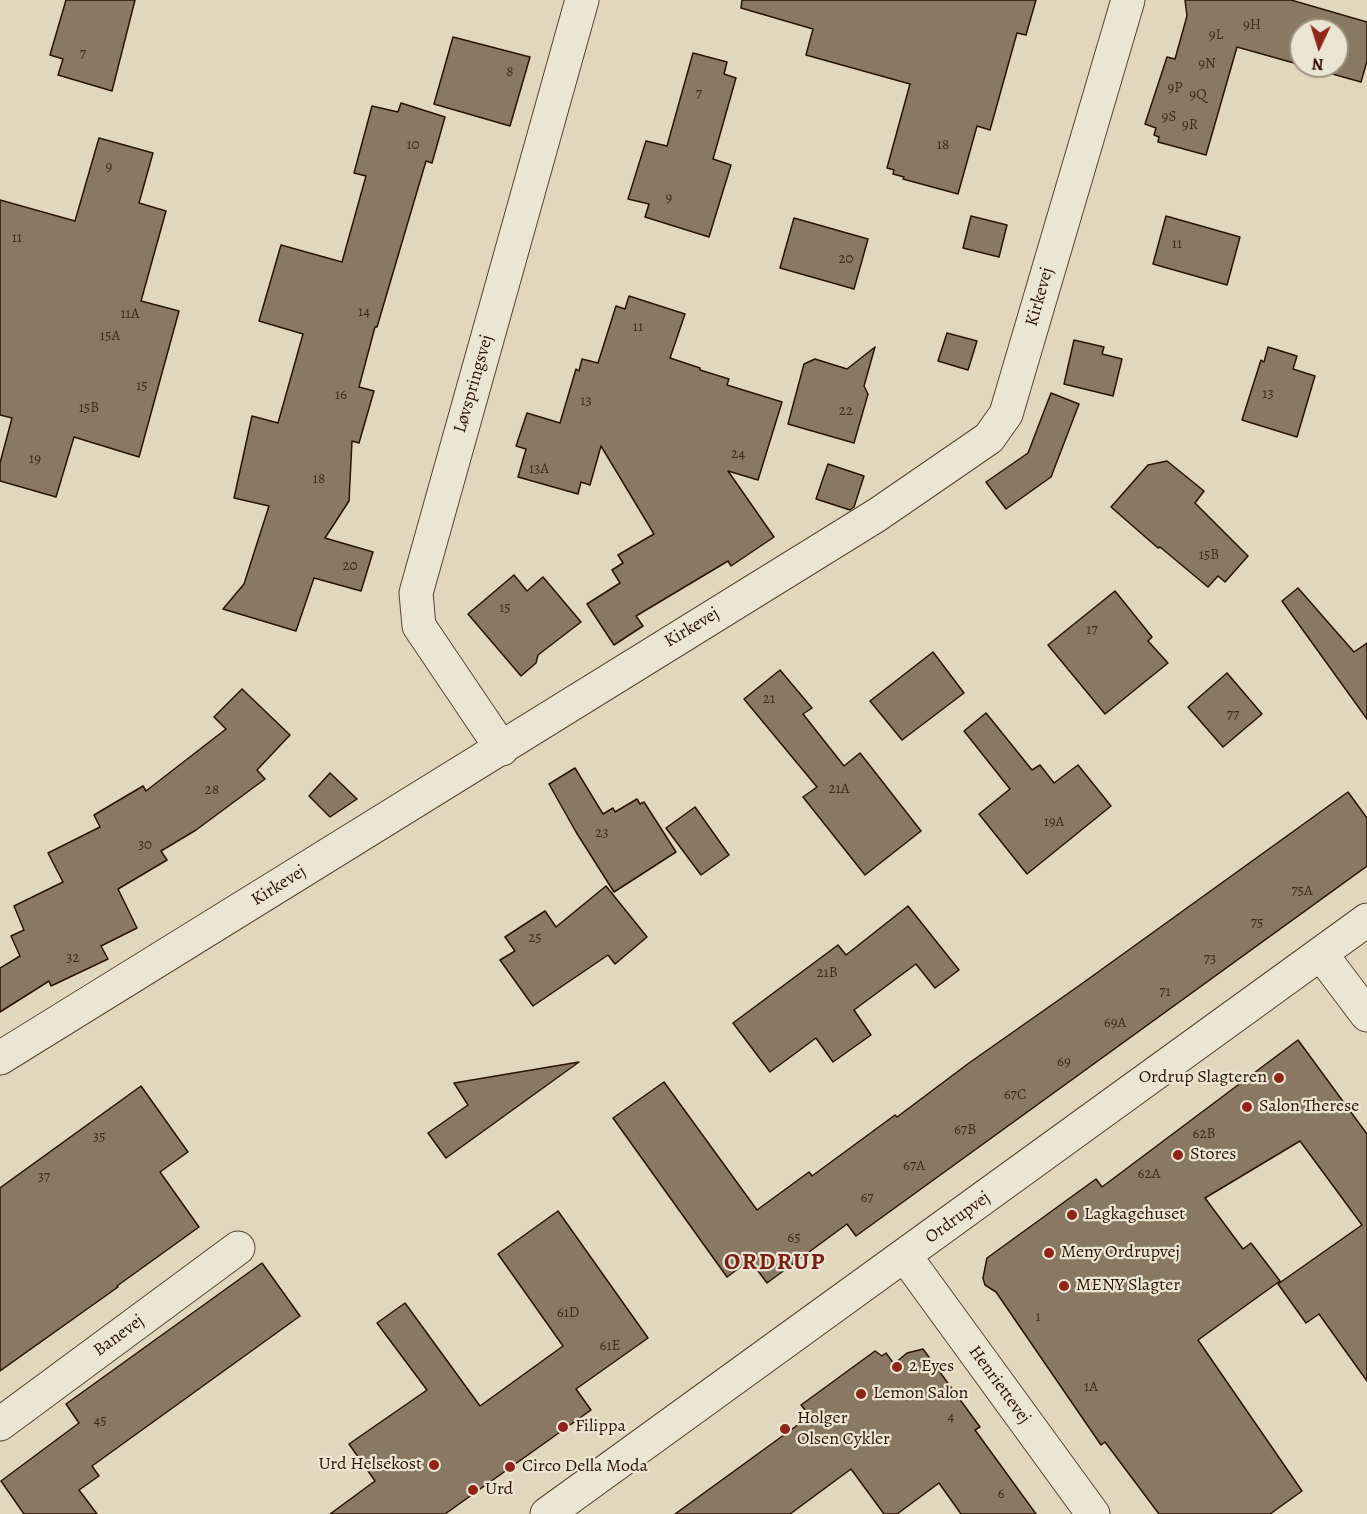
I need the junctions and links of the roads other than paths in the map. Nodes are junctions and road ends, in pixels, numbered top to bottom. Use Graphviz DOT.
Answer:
graph roads {
  1 [pos="582,0"];
  2 [pos="1128,0"];
  3 [pos="502,749"];
  4 [pos="1367,920"];
  5 [pos="1321,954"];
  6 [pos="1367,1015"];
  7 [pos="0,1058"];
  8 [pos="238,1248"];
  9 [pos="905,1256"];
  10 [pos="0,1424"];
  11 [pos="547,1514"];
  12 [pos="1093,1514"];
  1 -- 3 [label="street, Løvspringsvej"];
  2 -- 3 [label="street, Kirkevej"];
  3 -- 7 [label="street, Kirkevej"];
  4 -- 5 [label="street, Ordrupvej"];
  5 -- 6 [label="street"];
  5 -- 9 [label="street, Ordrupvej"];
  8 -- 10 [label="street, Banevej"];
  9 -- 11 [label="street, Ordrupvej"];
  9 -- 12 [label="street, Henriettevej"];
}
